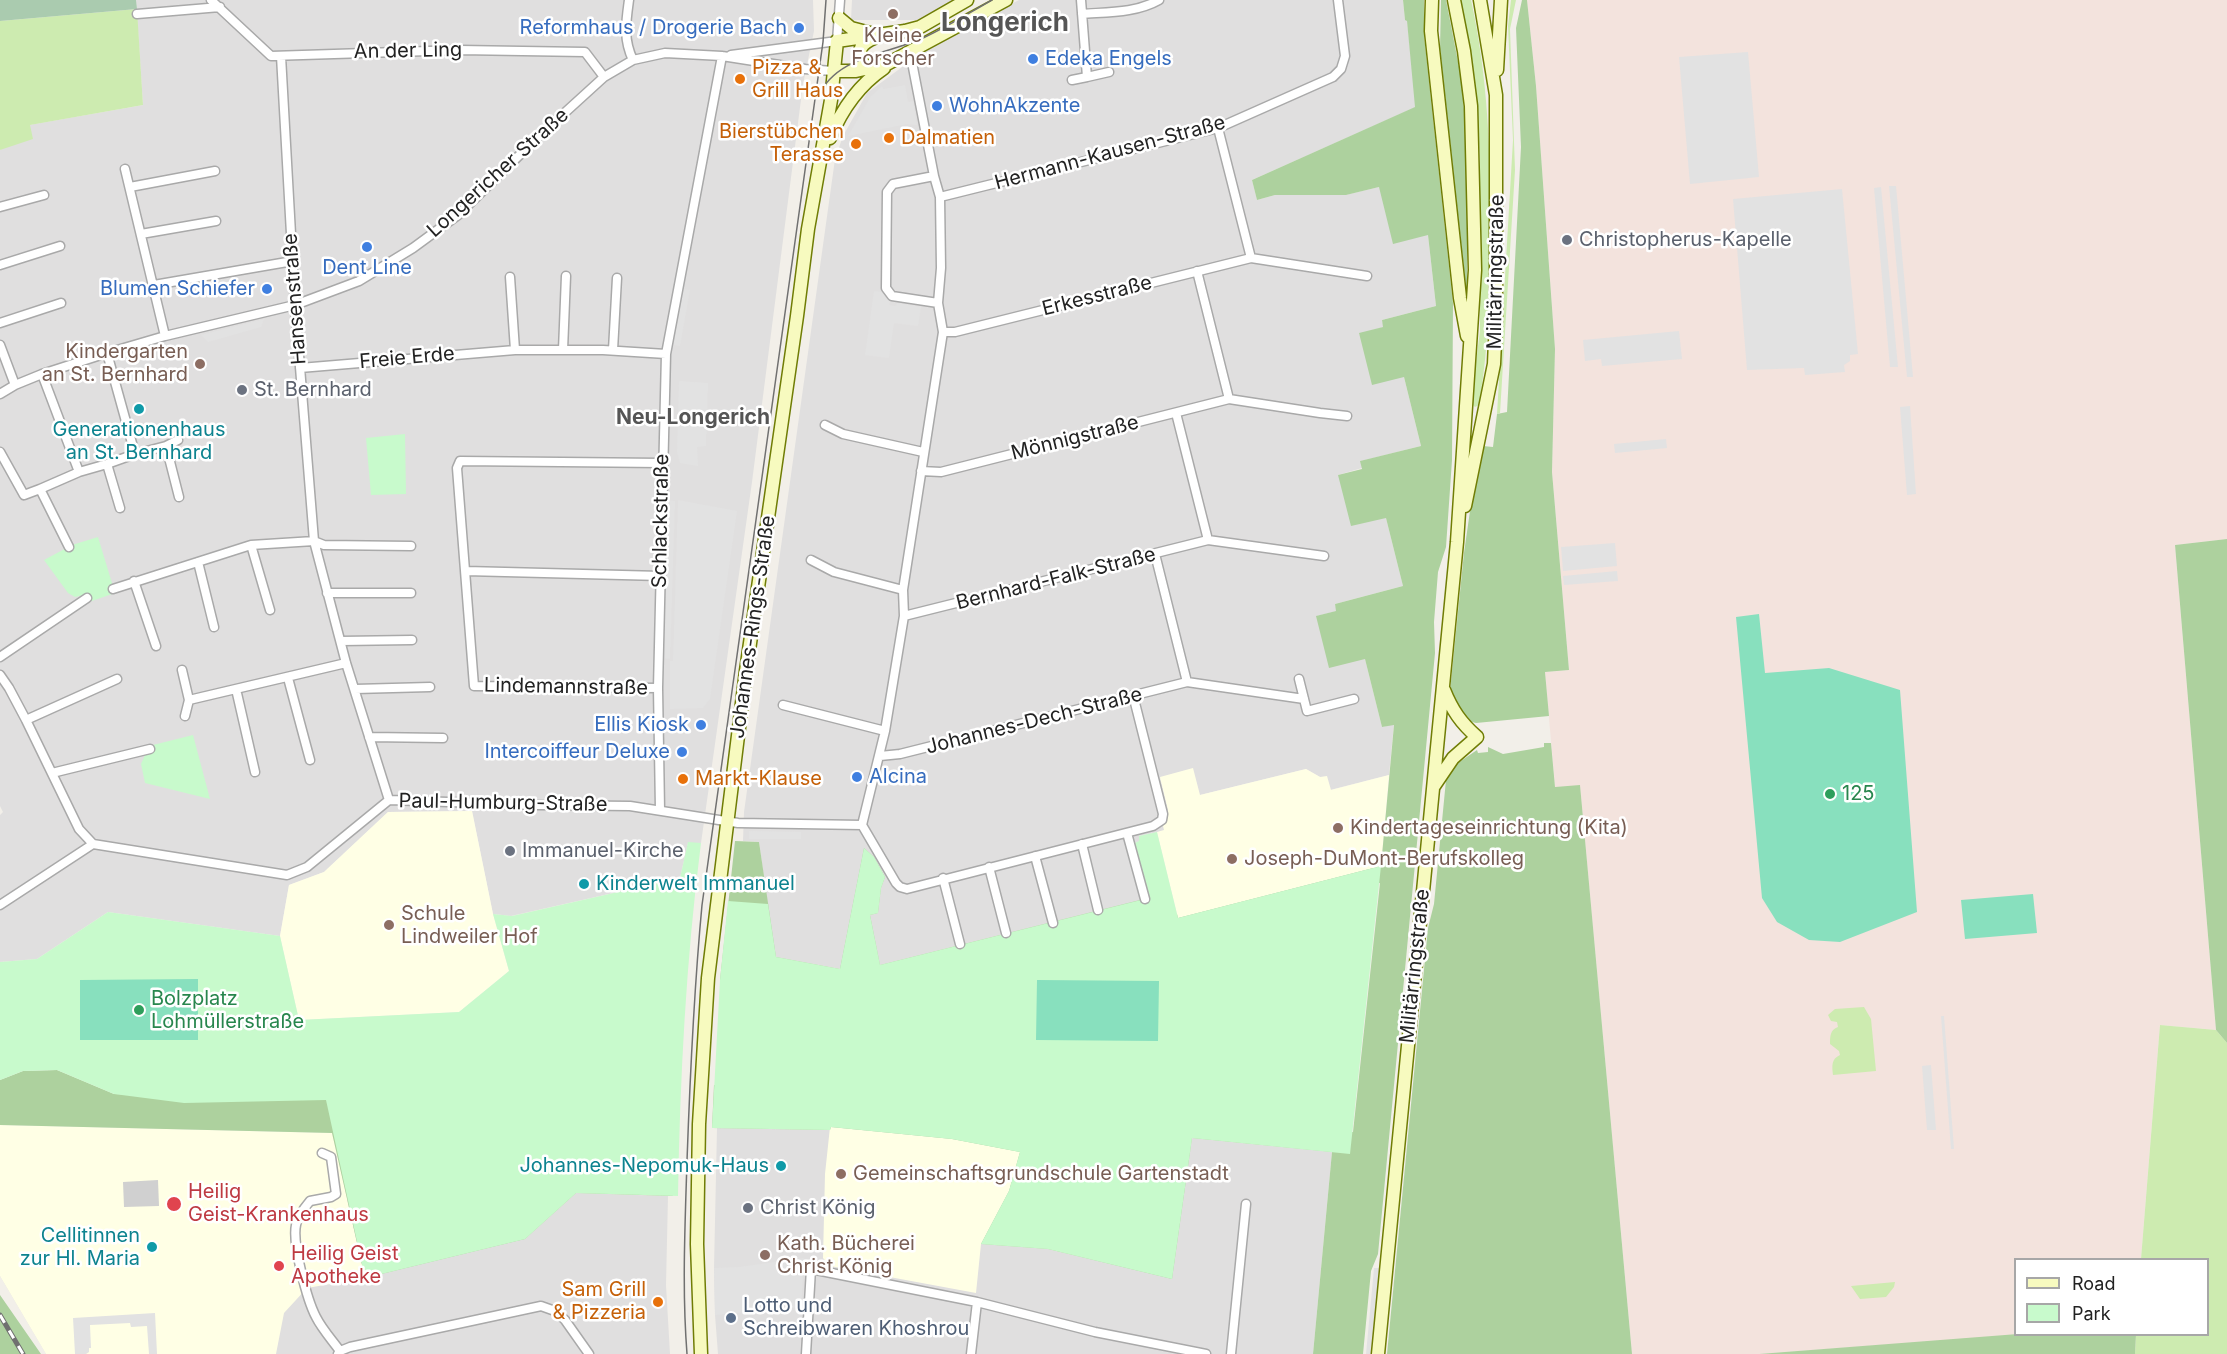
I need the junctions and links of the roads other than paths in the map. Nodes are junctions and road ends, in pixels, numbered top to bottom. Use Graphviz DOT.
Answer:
graph roads {
  1 [pos="211,0"];
  2 [pos="629,0"];
  3 [pos="840,0"];
  4 [pos="967,0"];
  5 [pos="1006,0"];
  6 [pos="1081,0"];
  7 [pos="1159,0"];
  8 [pos="1338,0"];
  9 [pos="1432,0"];
  10 [pos="1454,0"];
  11 [pos="1480,0"];
  12 [pos="1501,0"];
  13 [pos="219,7"];
  14 [pos="137,14"];
  15 [pos="1082,14"];
  16 [pos="839,18"];
  17 [pos="882,34"];
  18 [pos="837,41"];
  19 [pos="910,52"];
  20 [pos="281,56"];
  21 [pos="722,56"];
  22 [pos="633,60"];
  23 [pos="893,62"];
  24 [pos="872,69"];
  25 [pos="833,71"];
  26 [pos="1109,72"];
  27 [pos="604,77"];
  28 [pos="1087,77"];
  29 [pos="1072,80"];
  30 [pos="1496,95"];
  31 [pos="1218,128"];
  32 [pos="821,159"];
  33 [pos="125,169"];
  34 [pos="215,171"];
  35 [pos="934,176"];
  36 [pos="130,187"];
  37 [pos="44,195"];
  38 [pos="940,197"];
  39 [pos="0,207"];
  40 [pos="216,220"];
  41 [pos="141,234"];
  42 [pos="60,246"];
  43 [pos="1251,258"];
  44 [pos="292,261"];
  45 [pos="0,265"];
  46 [pos="1197,271"];
  47 [pos="566,276"];
  48 [pos="1367,276"];
  49 [pos="510,277"];
  50 [pos="617,278"];
  51 [pos="154,285"];
  52 [pos="61,303"];
  53 [pos="938,303"];
  54 [pos="295,305"];
  55 [pos="0,323"];
  56 [pos="943,332"];
  57 [pos="165,336"];
  58 [pos="0,345"];
  59 [pos="515,350"];
  60 [pos="563,350"];
  61 [pos="614,350"];
  62 [pos="107,353"];
  63 [pos="666,354"];
  64 [pos="1470,354"];
  65 [pos="300,368"];
  66 [pos="42,374"];
  67 [pos="15,385"];
  68 [pos="0,394"];
  69 [pos="1229,399"];
  70 [pos="1176,413"];
  71 [pos="1347,416"];
  72 [pos="1464,418"];
  73 [pos="1484,420"];
  74 [pos="825,425"];
  75 [pos="178,440"];
  76 [pos="166,446"];
  77 [pos="0,452"];
  78 [pos="923,452"];
  79 [pos="135,454"];
  80 [pos="107,464"];
  81 [pos="662,464"];
  82 [pos="921,471"];
  83 [pos="80,472"];
  84 [pos="40,489"];
  85 [pos="179,497"];
  86 [pos="120,508"];
  87 [pos="1208,540"];
  88 [pos="314,541"];
  89 [pos="1457,542"];
  90 [pos="251,545"];
  91 [pos="411,546"];
  92 [pos="69,548"];
  93 [pos="1155,554"];
  94 [pos="1324,556"];
  95 [pos="811,560"];
  96 [pos="198,562"];
  97 [pos="465,572"];
  98 [pos="661,576"];
  99 [pos="134,581"];
  100 [pos="113,589"];
  101 [pos="903,590"];
  102 [pos="327,593"];
  103 [pos="411,593"];
  104 [pos="87,598"];
  105 [pos="270,610"];
  106 [pos="904,616"];
  107 [pos="214,627"];
  108 [pos="412,640"];
  109 [pos="340,641"];
  110 [pos="156,646"];
  111 [pos="0,657"];
  112 [pos="346,663"];
  113 [pos="182,670"];
  114 [pos="0,675"];
  115 [pos="288,678"];
  116 [pos="117,679"];
  117 [pos="1299,679"];
  118 [pos="1187,682"];
  119 [pos="430,687"];
  120 [pos="658,688"];
  121 [pos="1443,688"];
  122 [pos="236,689"];
  123 [pos="355,689"];
  124 [pos="1133,695"];
  125 [pos="1304,699"];
  126 [pos="1354,699"];
  127 [pos="189,700"];
  128 [pos="783,705"];
  129 [pos="185,716"];
  130 [pos="26,720"];
  131 [pos="885,731"];
  132 [pos="369,737"];
  133 [pos="443,738"];
  134 [pos="150,749"];
  135 [pos="880,756"];
  136 [pos="310,760"];
  137 [pos="255,772"];
  138 [pos="52,773"];
  139 [pos="1433,786"];
  140 [pos="389,800"];
  141 [pos="660,810"];
  142 [pos="727,822"];
  143 [pos="862,825"];
  144 [pos="1128,833"];
  145 [pos="93,844"];
  146 [pos="1082,844"];
  147 [pos="1035,856"];
  148 [pos="989,867"];
  149 [pos="943,879"];
  150 [pos="1145,899"];
  151 [pos="0,905"];
  152 [pos="1098,910"];
  153 [pos="1053,922"];
  154 [pos="1006,933"];
  155 [pos="960,944"];
  156 [pos="322,1153"];
  157 [pos="1246,1204"];
  158 [pos="977,1302"];
  159 [pos="339,1353"];
  160 [pos="589,1354"];
  161 [pos="701,1354"];
  162 [pos="806,1354"];
  163 [pos="971,1354"];
  164 [pos="1206,1354"];
  165 [pos="1231,1354"];
  166 [pos="1378,1354"];
  1 -- 13 [label="street"];
  2 -- 22 [label="street"];
  3 -- 16 [label="street"];
  4 -- 17 [label="main road, Longericher Straße"];
  5 -- 19 [label="main road, Longericher Straße"];
  6 -- 15 [label="street"];
  7 -- 15 [label="street"];
  8 -- 31 [label="street, Hermann-Kausen-Straße"];
  9 -- 64 [label="main road"];
  10 -- 64 [label="main road, Militärringstraße"];
  11 -- 30 [label="main road, Militärringstraße"];
  12 -- 30 [label="main road"];
  13 -- 14 [label="street"];
  13 -- 20 [label="street"];
  15 -- 28 [label="street"];
  16 -- 17 [label="main road"];
  16 -- 18 [label="street"];
  17 -- 18 [label="main road, Longericher Straße"];
  17 -- 24 [label="main road"];
  18 -- 21 [label="street, Longericher Straße"];
  18 -- 25 [label="main road, Johannes-Rings-Straße"];
  19 -- 23 [label="main road, Longericher Straße"];
  19 -- 35 [label="street"];
  20 -- 27 [label="street, An der Ling"];
  20 -- 44 [label="street, Hansenstraße"];
  21 -- 22 [label="street, Longericher Straße"];
  21 -- 25 [label="street, Longericher Straße"];
  21 -- 63 [label="street, Schlackstraße"];
  22 -- 27 [label="street, Longericher Straße"];
  23 -- 24 [label="main road, Longericher Straße"];
  23 -- 32 [label="main road"];
  24 -- 25 [label="main road, Longericher Straße"];
  25 -- 32 [label="main road, Johannes-Rings-Straße"];
  26 -- 28 [label="street"];
  27 -- 54 [label="street, Longericher Straße"];
  28 -- 29 [label="street"];
  30 -- 73 [label="main road, Militärringstraße"];
  31 -- 38 [label="street, Hermann-Kausen-Straße"];
  31 -- 43 [label="street"];
  32 -- 142 [label="main road, Johannes-Rings-Straße"];
  33 -- 36 [label="street"];
  34 -- 36 [label="street"];
  35 -- 38 [label="street"];
  35 -- 53 [label="street"];
  36 -- 41 [label="street"];
  37 -- 39 [label="street"];
  38 -- 53 [label="street"];
  40 -- 41 [label="street"];
  41 -- 51 [label="street"];
  42 -- 45 [label="street"];
  43 -- 46 [label="street, Erkesstraße"];
  43 -- 48 [label="street, Erkesstraße"];
  44 -- 51 [label="street"];
  44 -- 54 [label="street, Hansenstraße"];
  46 -- 56 [label="street, Erkesstraße"];
  46 -- 69 [label="street"];
  47 -- 60 [label="street"];
  49 -- 59 [label="street"];
  50 -- 61 [label="street"];
  51 -- 57 [label="street"];
  52 -- 55 [label="street"];
  53 -- 56 [label="street"];
  54 -- 57 [label="street, Longericher Straße"];
  54 -- 65 [label="street, Hansenstraße"];
  56 -- 78 [label="street"];
  57 -- 62 [label="street, Longericher Straße"];
  58 -- 67 [label="street"];
  59 -- 60 [label="street, Freie Erde"];
  59 -- 65 [label="street, Freie Erde"];
  60 -- 61 [label="street, Freie Erde"];
  61 -- 63 [label="street, Freie Erde"];
  62 -- 66 [label="street, Longericher Straße"];
  62 -- 79 [label="street"];
  63 -- 81 [label="street, Schlackstraße"];
  64 -- 72 [label="main road, Militärringstraße"];
  65 -- 88 [label="street, Hansenstraße"];
  66 -- 67 [label="street, Longericher Straße"];
  66 -- 83 [label="street"];
  67 -- 68 [label="street, Longericher Straße"];
  69 -- 70 [label="street, Mönnigstraße"];
  69 -- 71 [label="street, Mönnigstraße"];
  70 -- 82 [label="street, Mönnigstraße"];
  70 -- 87 [label="street"];
  72 -- 73 [label="main road"];
  72 -- 89 [label="main road, Militärringstraße"];
  73 -- 89 [label="main road, Militärringstraße"];
  74 -- 78 [label="street"];
  75 -- 76 [label="street"];
  76 -- 79 [label="street"];
  76 -- 85 [label="street"];
  77 -- 84 [label="street"];
  78 -- 82 [label="street"];
  79 -- 80 [label="street"];
  80 -- 83 [label="street"];
  80 -- 86 [label="street"];
  81 -- 97 [label="street"];
  81 -- 98 [label="street, Schlackstraße"];
  82 -- 101 [label="street"];
  83 -- 84 [label="street"];
  84 -- 92 [label="street"];
  87 -- 93 [label="street, Bernhard-Falk-Straße"];
  87 -- 94 [label="street, Bernhard-Falk-Straße"];
  88 -- 90 [label="street"];
  88 -- 91 [label="street"];
  88 -- 102 [label="street, Hansenstraße"];
  89 -- 121 [label="main road, Militärringstraße"];
  90 -- 96 [label="street"];
  90 -- 105 [label="street"];
  93 -- 106 [label="street, Bernhard-Falk-Straße"];
  93 -- 118 [label="street"];
  95 -- 101 [label="street"];
  96 -- 99 [label="street"];
  96 -- 107 [label="street"];
  97 -- 98 [label="street"];
  97 -- 120 [label="street, Lindemannstraße"];
  98 -- 120 [label="street, Schlackstraße"];
  99 -- 100 [label="street"];
  99 -- 110 [label="street"];
  101 -- 106 [label="street"];
  102 -- 103 [label="street"];
  102 -- 109 [label="street, Hansenstraße"];
  104 -- 111 [label="street"];
  106 -- 131 [label="street"];
  108 -- 109 [label="street"];
  109 -- 112 [label="street, Hansenstraße"];
  112 -- 115 [label="street"];
  112 -- 123 [label="street, Hansenstraße"];
  113 -- 127 [label="street"];
  114 -- 130 [label="street"];
  115 -- 122 [label="street"];
  115 -- 136 [label="street"];
  116 -- 130 [label="street"];
  117 -- 125 [label="street"];
  118 -- 124 [label="street, Johannes-Dech-Straße"];
  118 -- 125 [label="street, Johannes-Dech-Straße"];
  119 -- 123 [label="street"];
  120 -- 141 [label="street, Schlackstraße"];
  121 -- 139 [label="main road, Militärringstraße"];
  121 -- 139 [label="main road"];
  122 -- 127 [label="street"];
  122 -- 137 [label="street"];
  123 -- 132 [label="street, Hansenstraße"];
  124 -- 135 [label="street, Johannes-Dech-Straße"];
  124 -- 144 [label="street"];
  125 -- 126 [label="street, Johannes-Dech-Straße"];
  127 -- 129 [label="street"];
  128 -- 131 [label="street"];
  130 -- 138 [label="street"];
  131 -- 135 [label="street"];
  132 -- 133 [label="street"];
  132 -- 140 [label="street, Hansenstraße"];
  134 -- 138 [label="street"];
  135 -- 143 [label="street"];
  138 -- 145 [label="street"];
  139 -- 166 [label="main road, Militärringstraße"];
  140 -- 141 [label="street, Paul-Humburg-Straße"];
  140 -- 145 [label="street, Paul-Humburg-Straße"];
  141 -- 142 [label="street, Paul-Humburg-Straße"];
  142 -- 143 [label="street, Paul-Humburg-Straße"];
  142 -- 161 [label="main road, Johannes-Rings-Straße"];
  143 -- 149 [label="street"];
  144 -- 146 [label="street"];
  144 -- 150 [label="street"];
  145 -- 151 [label="street"];
  146 -- 147 [label="street"];
  146 -- 152 [label="street"];
  147 -- 148 [label="street"];
  147 -- 153 [label="street"];
  148 -- 149 [label="street"];
  148 -- 154 [label="street"];
  149 -- 155 [label="street"];
  156 -- 159 [label="street"];
  157 -- 165 [label="street"];
  158 -- 162 [label="street"];
  158 -- 163 [label="street"];
  158 -- 164 [label="street"];
  159 -- 160 [label="street"];
}
